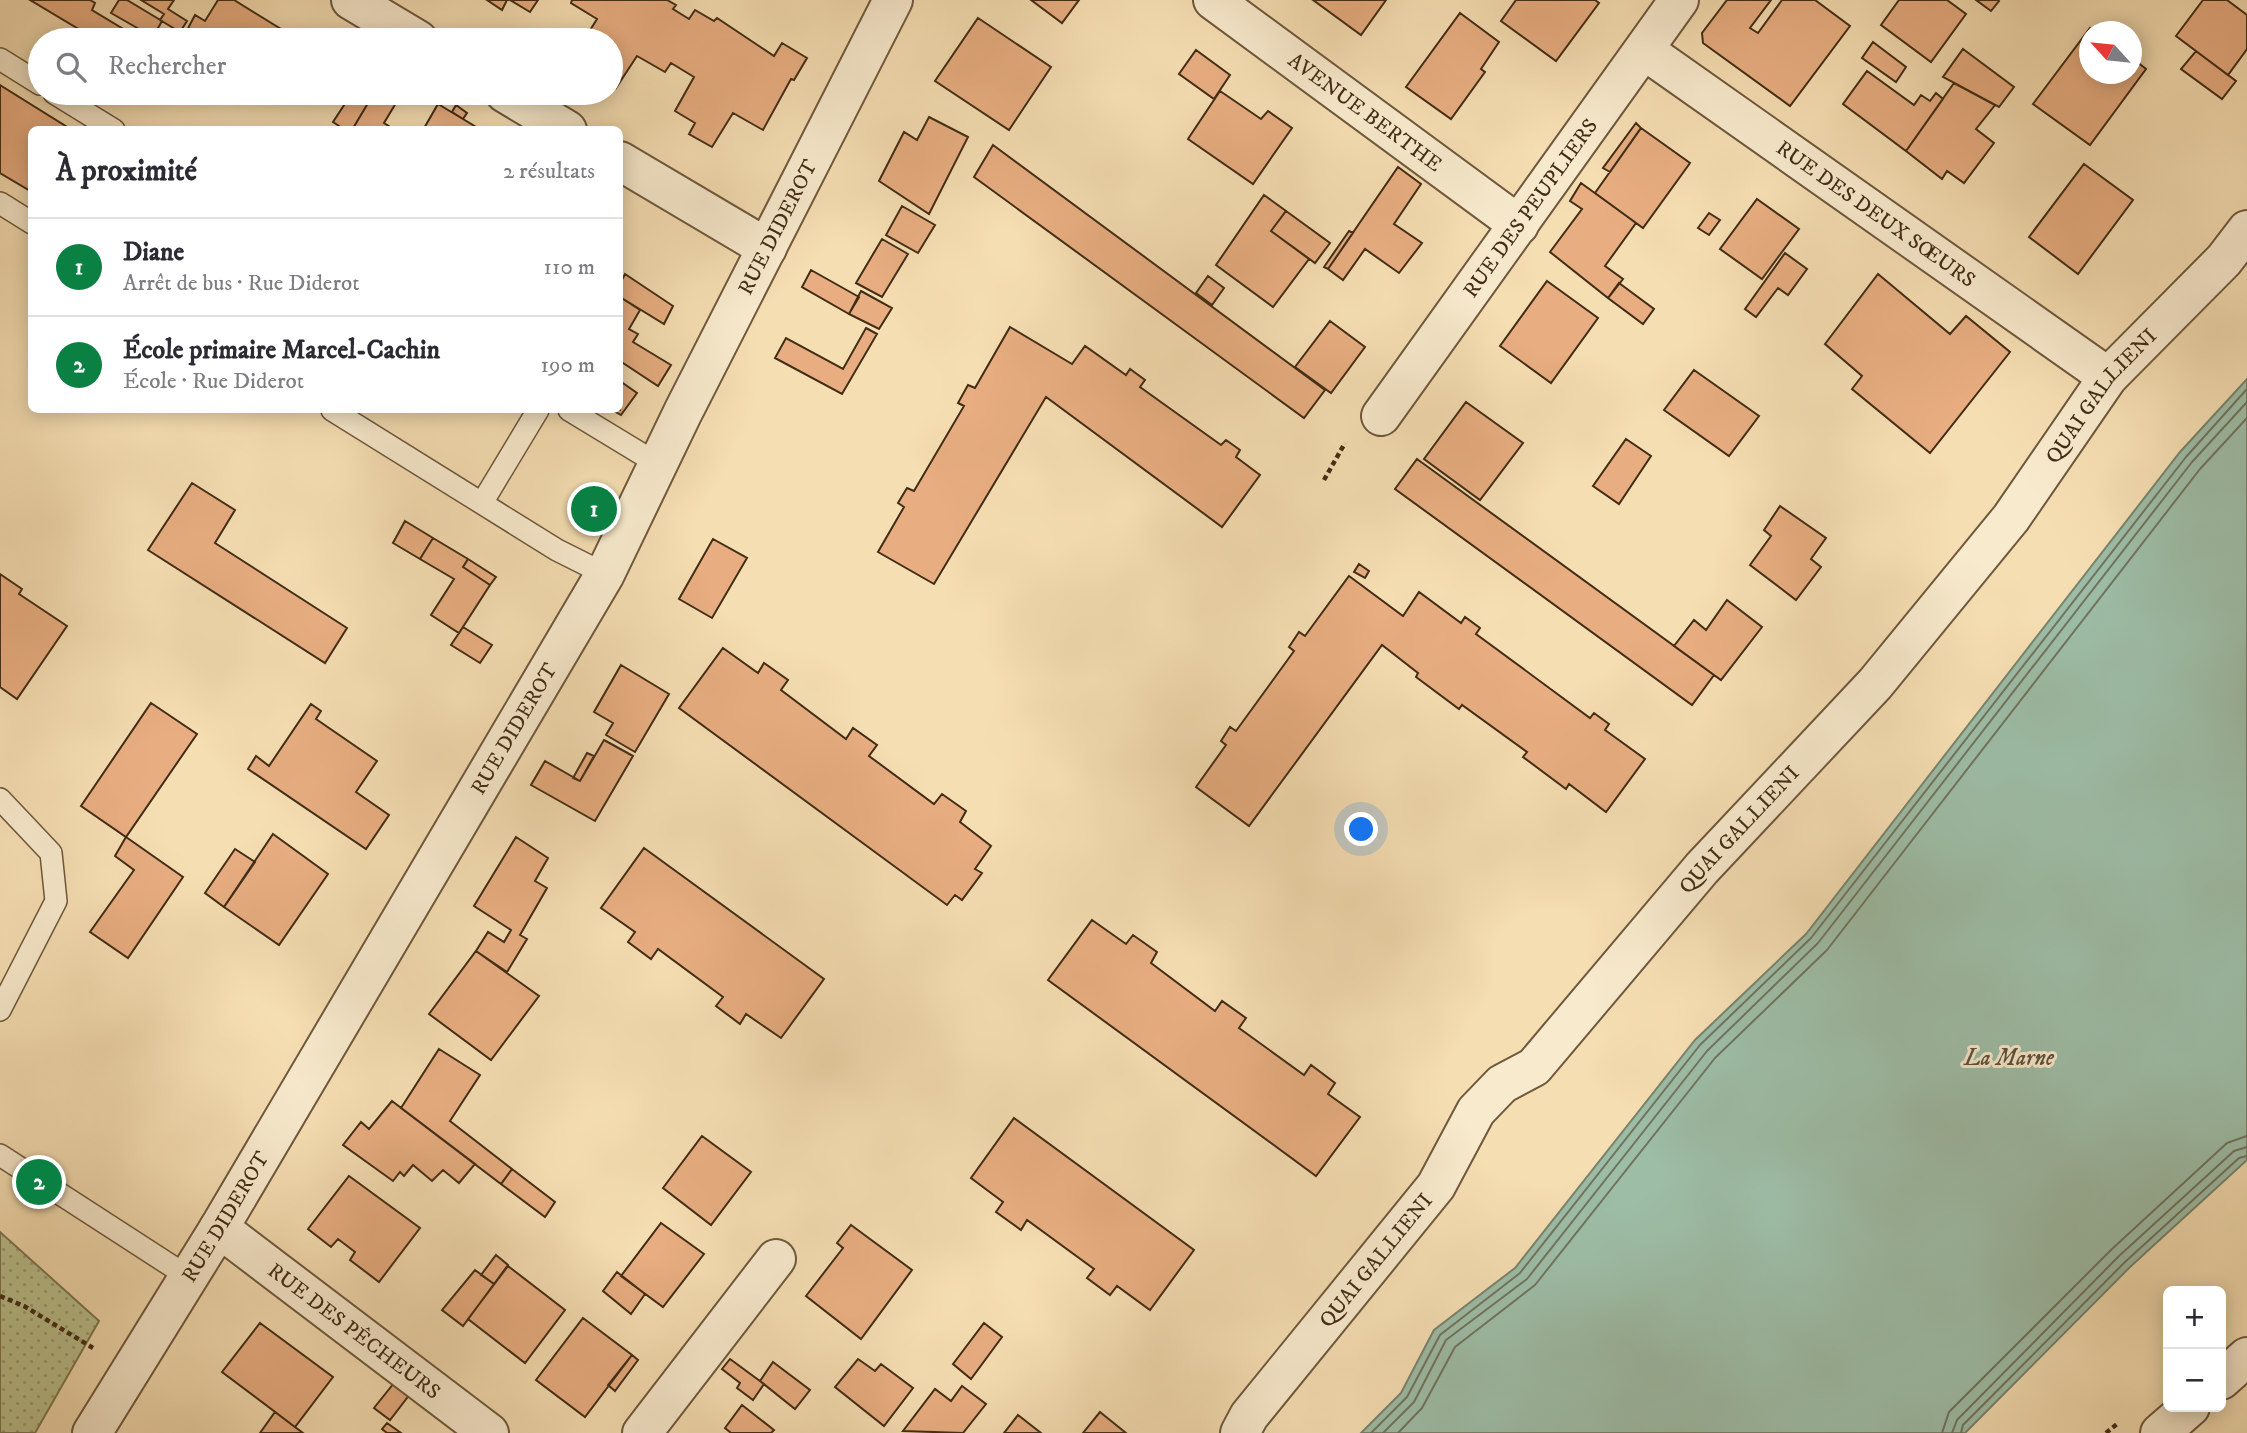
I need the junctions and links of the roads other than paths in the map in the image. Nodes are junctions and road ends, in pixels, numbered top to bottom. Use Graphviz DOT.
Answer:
graph roads {
  1 [pos="351,0"];
  2 [pos="893,0"];
  3 [pos="1213,0"];
  4 [pos="1679,0"];
  5 [pos="398,28"];
  6 [pos="1644,50"];
  7 [pos="0,60"];
  8 [pos="28,77"];
  9 [pos="73,105"];
  10 [pos="525,105"];
  11 [pos="108,126"];
  12 [pos="560,126"];
  13 [pos="623,163"];
  14 [pos="0,203"];
  15 [pos="28,220"];
  16 [pos="1518,225"];
  17 [pos="2247,230"];
  18 [pos="767,248"];
  19 [pos="2108,377"];
  20 [pos="337,413"];
  21 [pos="536,413"];
  22 [pos="574,413"];
  23 [pos="1381,416"];
  24 [pos="658,464"];
  25 [pos="482,503"];
  26 [pos="605,574"];
  27 [pos="0,799"];
  28 [pos="0,1010"];
  29 [pos="0,1155"];
  30 [pos="219,1228"];
  31 [pos="776,1259"];
  32 [pos="187,1276"];
  33 [pos="2247,1357"];
  34 [pos="2226,1376"];
  35 [pos="2184,1412"];
  36 [pos="92,1433"];
  37 [pos="489,1433"];
  38 [pos="642,1433"];
  39 [pos="1240,1433"];
  40 [pos="2160,1433"];
  1 -- 5 [label="street"];
  2 -- 18 [label="street, RUE DIDEROT"];
  3 -- 16 [label="street, AVENUE BERTHE"];
  4 -- 6 [label="street, RUE DES PEUPLIERS"];
  6 -- 16 [label="street, RUE DES PEUPLIERS"];
  6 -- 19 [label="street, RUE DES DEUX SŒURS"];
  7 -- 8 [label="lane"];
  9 -- 11 [label="lane"];
  10 -- 12 [label="street"];
  13 -- 18 [label="street"];
  14 -- 15 [label="lane"];
  16 -- 23 [label="street, RUE DES PEUPLIERS"];
  17 -- 19 [label="street, QUAI GALLIENI"];
  18 -- 24 [label="street, RUE DIDEROT"];
  19 -- 39 [label="street, QUAI GALLIENI"];
  20 -- 25 [label="lane"];
  21 -- 25 [label="lane"];
  22 -- 24 [label="lane"];
  24 -- 26 [label="street, RUE DIDEROT"];
  25 -- 26 [label="lane"];
  26 -- 30 [label="street, RUE DIDEROT"];
  27 -- 28 [label="lane"];
  29 -- 32 [label="lane"];
  30 -- 32 [label="street, RUE DIDEROT"];
  30 -- 37 [label="street, RUE DES PÊCHEURS"];
  31 -- 38 [label="street"];
  32 -- 36 [label="street, RUE DIDEROT"];
  33 -- 34 [label="street"];
  35 -- 40 [label="street"];
}
